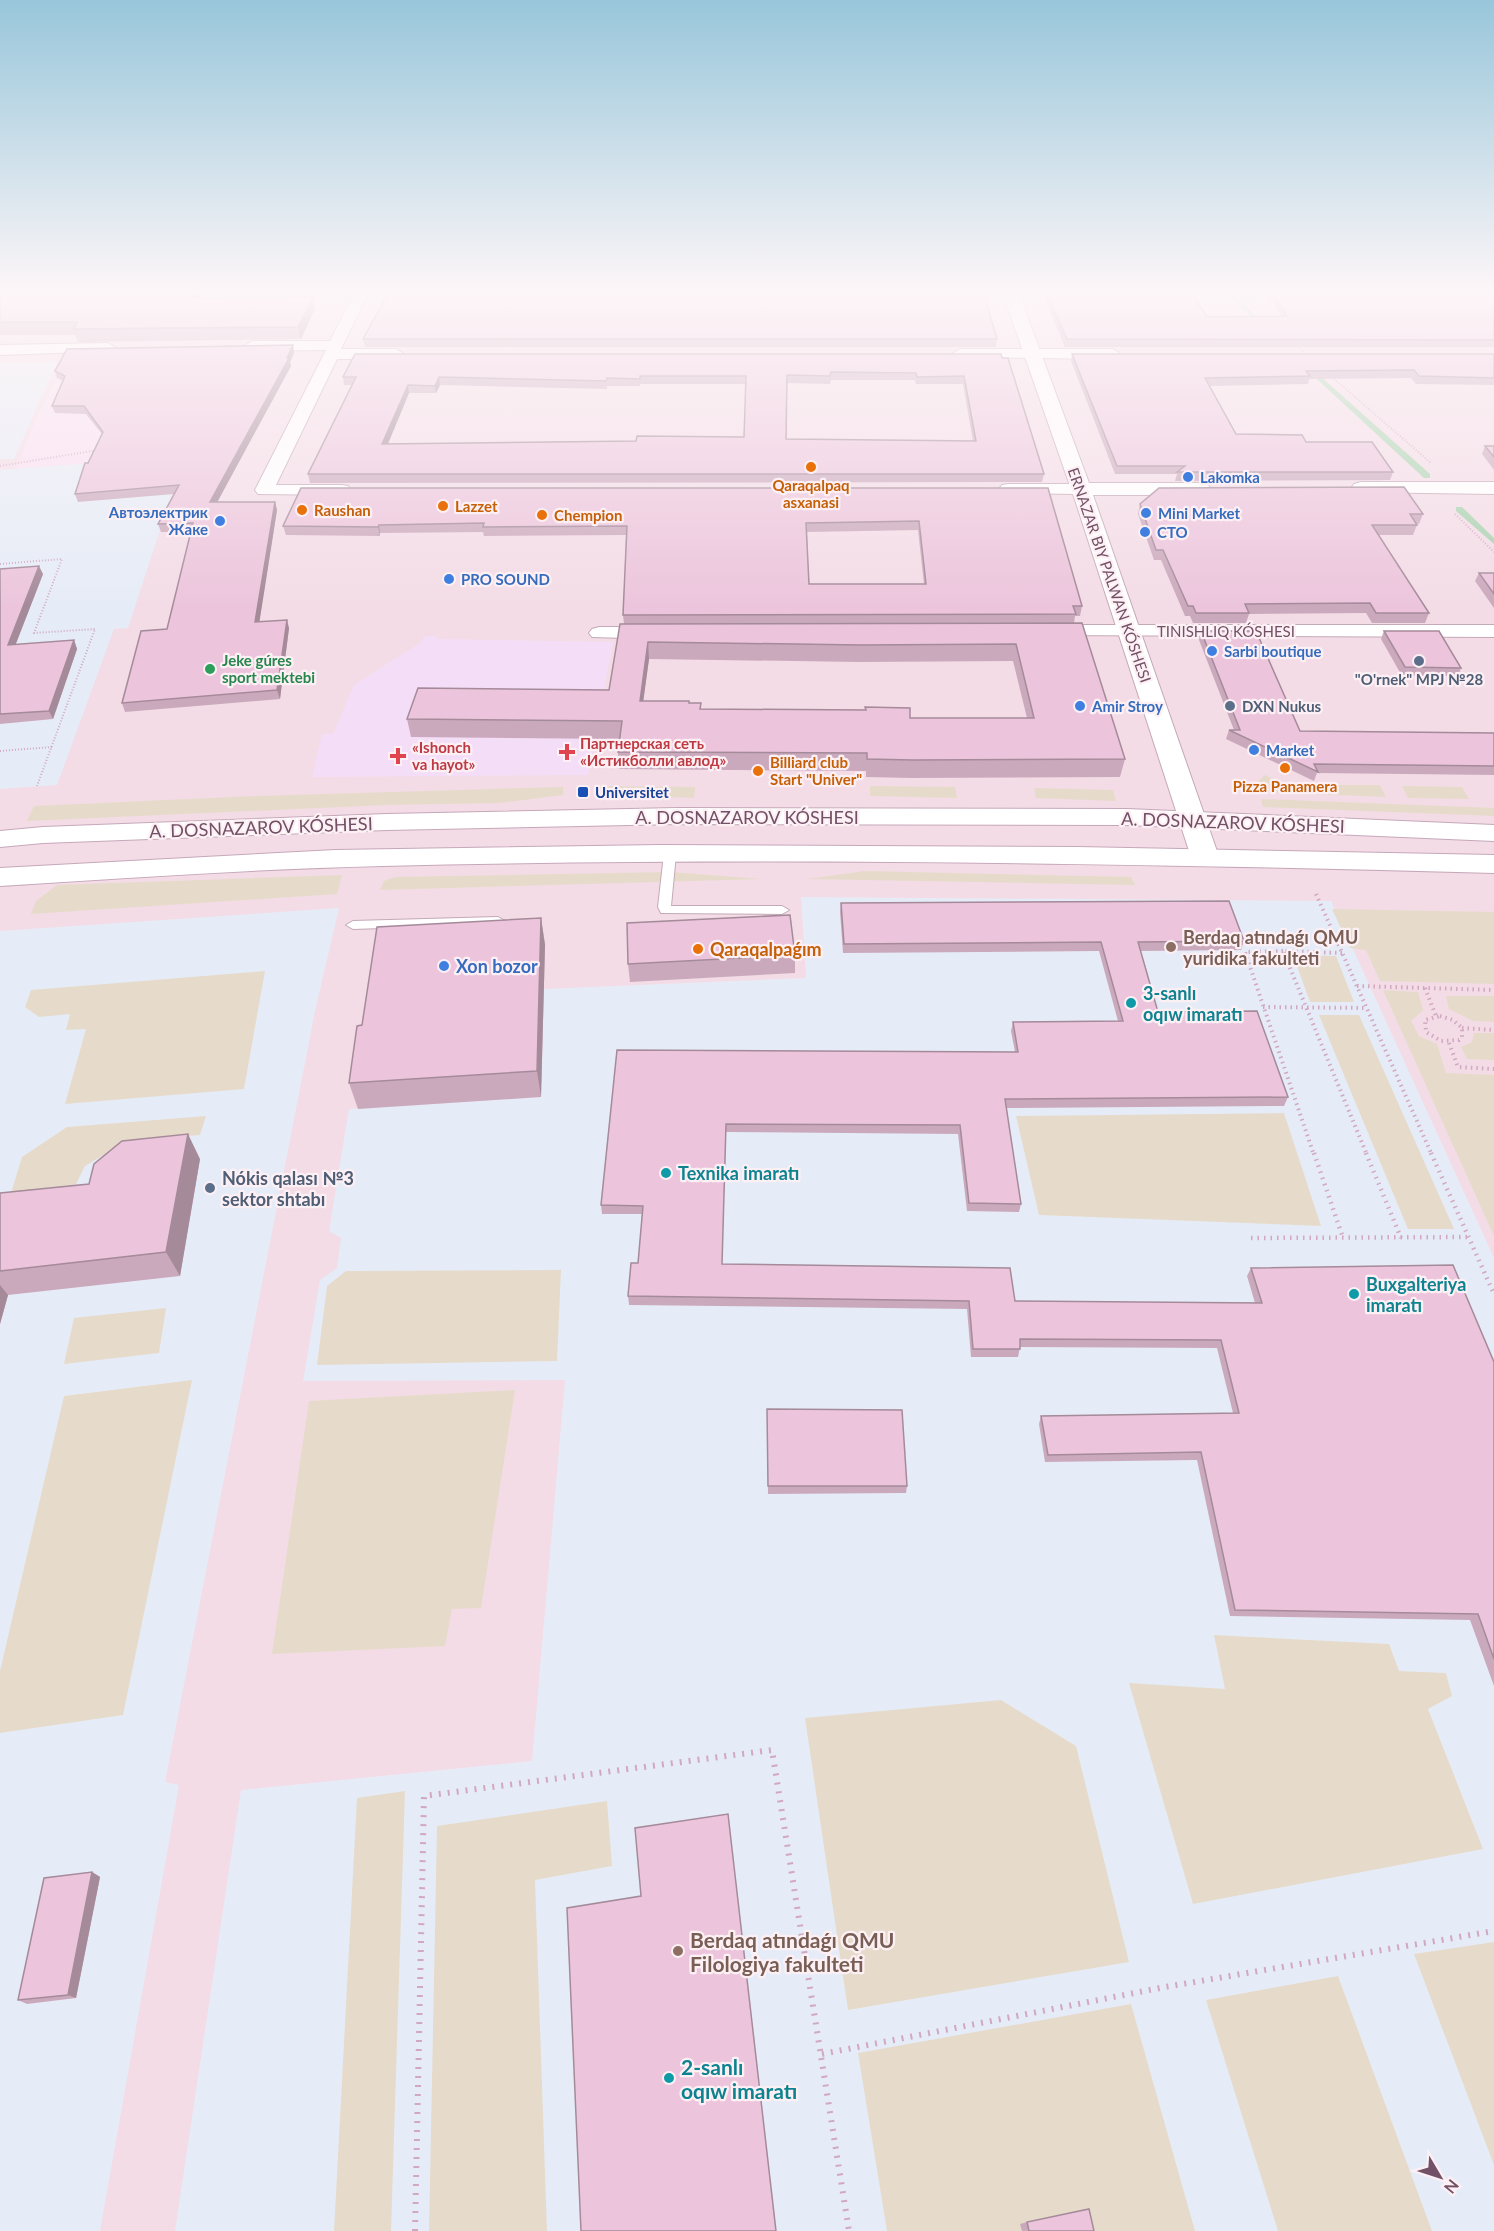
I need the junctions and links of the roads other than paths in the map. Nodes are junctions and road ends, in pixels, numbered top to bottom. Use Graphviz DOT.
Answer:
graph roads {
  1 [pos="310,398"];
  2 [pos="1049,398"];
  3 [pos="1494,488"];
  4 [pos="989,489"];
  5 [pos="1080,489"];
  6 [pos="1215,489"];
  7 [pos="1346,489"];
  8 [pos="359,490"];
  9 [pos="1129,630"];
  10 [pos="1023,631"];
  11 [pos="1494,631"];
  12 [pos="599,633"];
  13 [pos="681,633"];
  14 [pos="1192,819"];
  15 [pos="1494,833"];
  16 [pos="0,839"];
  17 [pos="670,854"];
  18 [pos="1205,857"];
  19 [pos="1494,864"];
  20 [pos="0,877"];
  21 [pos="782,910"];
  22 [pos="507,921"];
  23 [pos="353,925"];
  1 -- 8 [label="street"];
  2 -- 5 [label="main road, ERNAZAR BIY PALWAN KÓSHESI"];
  3 -- 7 [label="main road"];
  4 -- 5 [label="street"];
  5 -- 6 [label="main road"];
  5 -- 9 [label="main road, ERNAZAR BIY PALWAN KÓSHESI"];
  9 -- 10 [label="street"];
  9 -- 11 [label="street"];
  9 -- 14 [label="main road, ERNAZAR BIY PALWAN KÓSHESI"];
  12 -- 13 [label="street"];
  14 -- 15 [label="main road, A. DOSNAZAROV KÓSHESI"];
  14 -- 16 [label="main road, A. DOSNAZAROV KÓSHESI"];
  14 -- 18 [label="main road, ERNAZAR BIY PALWAN KÓSHESI"];
  17 -- 18 [label="main road, A. DOSNAZAROV KÓSHESI"];
  17 -- 20 [label="main road, A. DOSNAZAROV KÓSHESI"];
  17 -- 21 [label="lane"];
  18 -- 19 [label="main road, A. DOSNAZAROV KÓSHESI"];
  22 -- 23 [label="lane"];
}
